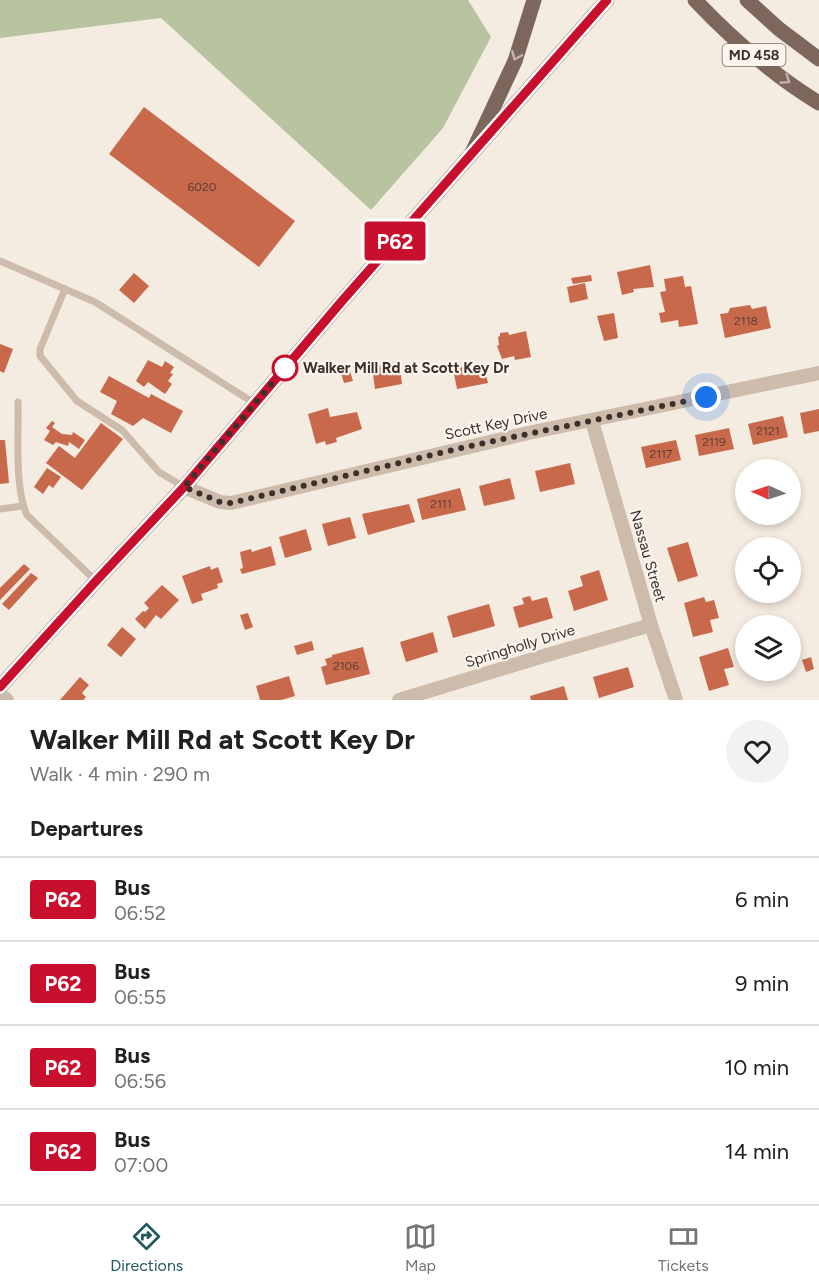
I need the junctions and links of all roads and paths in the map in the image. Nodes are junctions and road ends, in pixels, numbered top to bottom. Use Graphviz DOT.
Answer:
graph roads {
  1 [pos="534,0"];
  2 [pos="607,0"];
  3 [pos="695,0"];
  4 [pos="747,0"];
  5 [pos="819,58"];
  6 [pos="819,103"];
  7 [pos="472,153"];
  8 [pos="0,261"];
  9 [pos="65,289"];
  10 [pos="819,373"];
  11 [pos="18,402"];
  12 [pos="254,403"];
  13 [pos="592,421"];
  14 [pos="184,487"];
  15 [pos="23,506"];
  16 [pos="0,509"];
  17 [pos="96,581"];
  18 [pos="651,625"];
  19 [pos="0,687"];
  20 [pos="0,694"];
  21 [pos="7,700"];
  22 [pos="399,700"];
  23 [pos="676,700"];
  1 -- 7 [label="main road, one-way"];
  2 -- 7 [label="street"];
  3 -- 6 [label="main road, MD 458, one-way"];
  4 -- 5 [label="main road, MD 458"];
  7 -- 12 [label="street"];
  8 -- 9 [label="lane"];
  9 -- 12 [label="lane"];
  9 -- 14 [label="lane"];
  10 -- 13 [label="street, Scott Key Drive"];
  11 -- 15 [label="lane"];
  12 -- 14 [label="street"];
  13 -- 14 [label="street, Scott Key Drive"];
  13 -- 18 [label="street, Nassau Street"];
  14 -- 17 [label="street"];
  15 -- 16 [label="lane"];
  15 -- 17 [label="lane"];
  17 -- 19 [label="street"];
  18 -- 22 [label="street, Springholly Drive"];
  18 -- 23 [label="street, Nassau Street"];
  20 -- 21 [label="street"];
}
